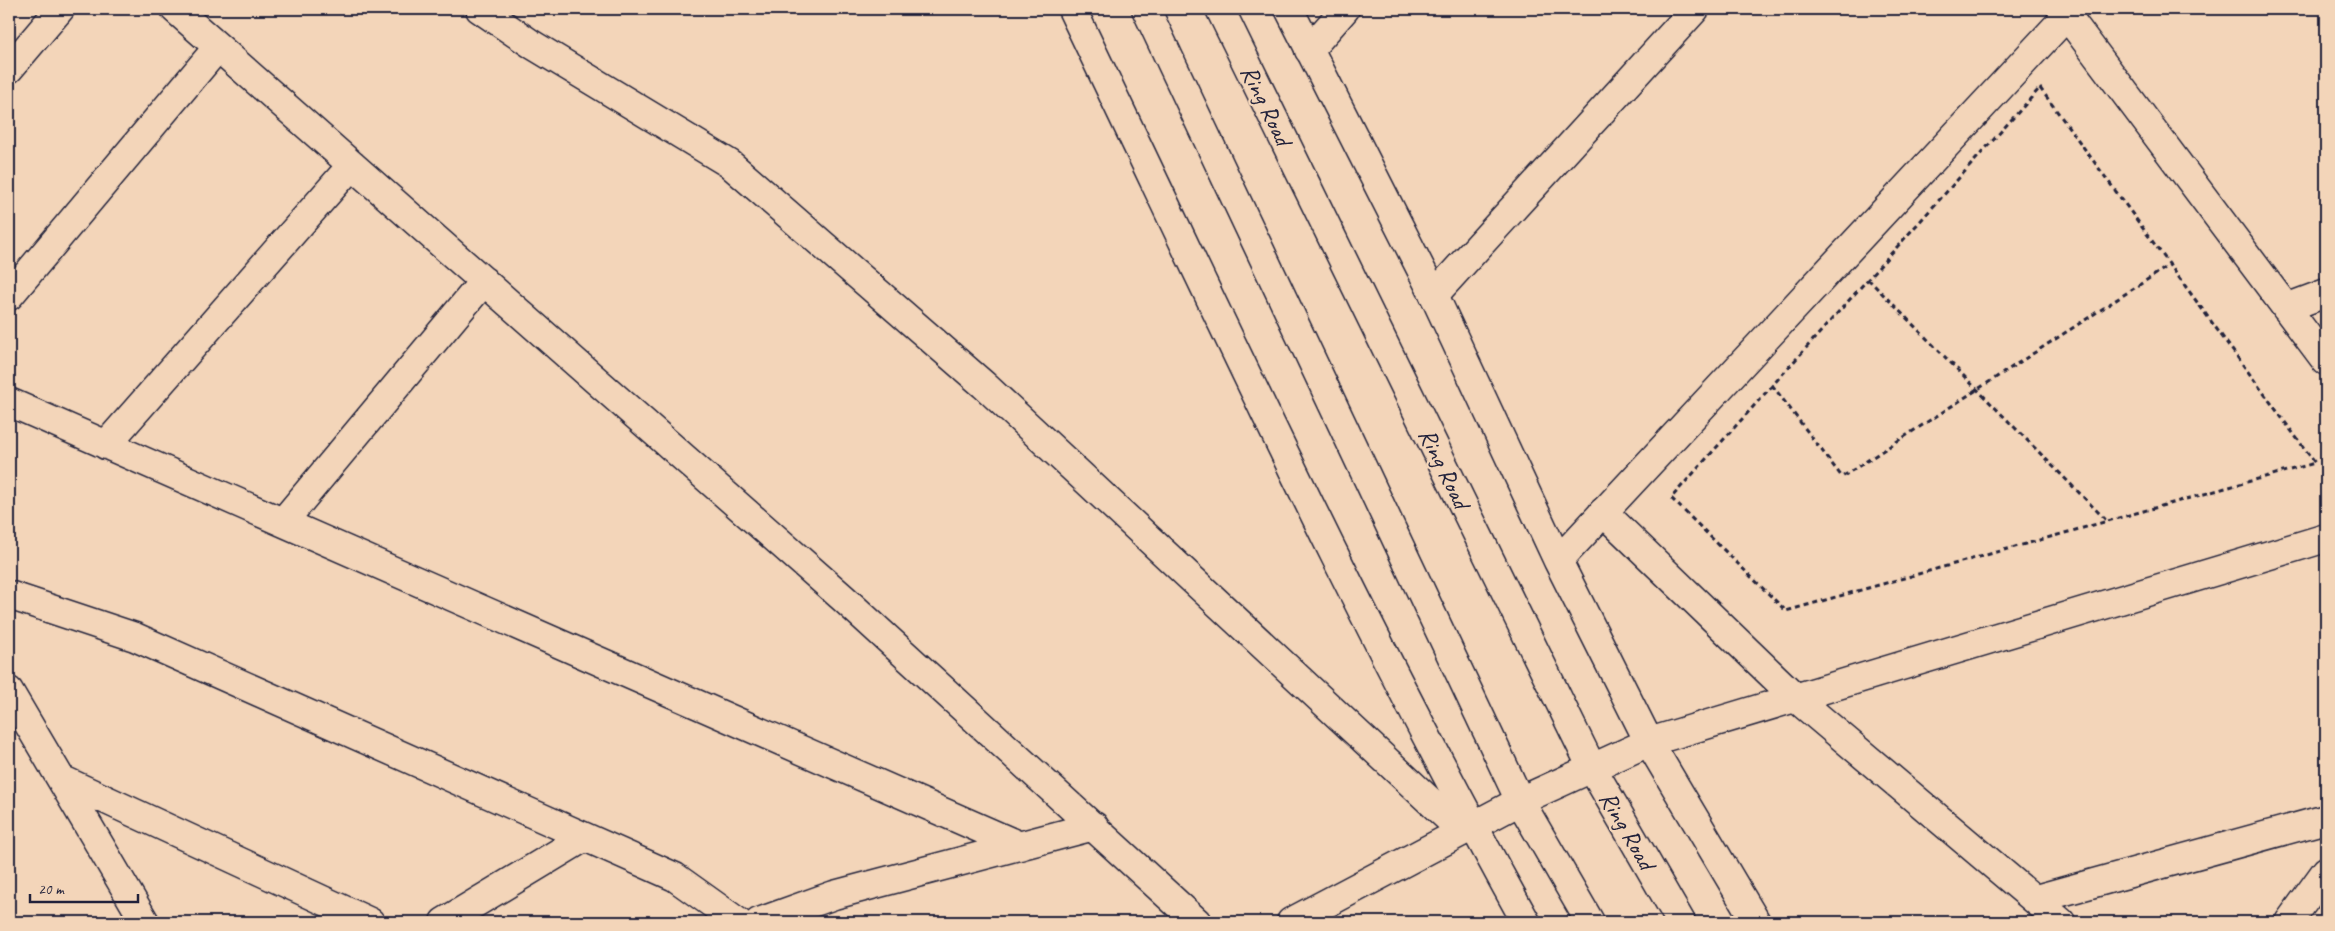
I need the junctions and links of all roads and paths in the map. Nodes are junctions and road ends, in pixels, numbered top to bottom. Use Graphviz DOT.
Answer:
graph roads {
  1 [pos="60,9"];
  2 [pos="175,9"];
  3 [pos="480,9"];
  4 [pos="1072,9"];
  5 [pos="1146,9"];
  6 [pos="1220,9"];
  7 [pos="1289,9"];
  8 [pos="1345,9"];
  9 [pos="1695,9"];
  10 [pos="2067,11"];
  11 [pos="218,47"];
  12 [pos="1309,50"];
  13 [pos="9,69"];
  14 [pos="2040,88"];
  15 [pos="352,165"];
  16 [pos="2170,265"];
  17 [pos="1868,279"];
  18 [pos="484,281"];
  19 [pos="2326,293"];
  20 [pos="1434,295"];
  21 [pos="9,296"];
  22 [pos="2286,308"];
  23 [pos="2326,361"];
  24 [pos="1772,385"];
  25 [pos="1976,390"];
  26 [pos="9,402"];
  27 [pos="106,445"];
  28 [pos="1671,498"];
  29 [pos="1603,512"];
  30 [pos="284,522"];
  31 [pos="2107,522"];
  32 [pos="2326,538"];
  33 [pos="1558,562"];
  34 [pos="9,595"];
  35 [pos="9,691"];
  36 [pos="1798,699"];
  37 [pos="1650,742"];
  38 [pos="1592,768"];
  39 [pos="61,779"];
  40 [pos="1520,801"];
  41 [pos="2326,819"];
  42 [pos="1094,826"];
  43 [pos="1468,829"];
  44 [pos="585,837"];
  45 [pos="1020,846"];
  46 [pos="2326,871"];
  47 [pos="2036,899"];
  48 [pos="145,922"];
  49 [pos="370,922"];
  50 [pos="444,922"];
  51 [pos="738,922"];
  52 [pos="759,922"];
  53 [pos="1198,922"];
  54 [pos="1291,922"];
  55 [pos="1526,922"];
  56 [pos="1590,922"];
  57 [pos="1681,922"];
  58 [pos="1756,922"];
  59 [pos="2061,922"];
  60 [pos="2289,922"];
  1 -- 13 [label="main road"];
  2 -- 11 [label="main road"];
  3 -- 43 [label="main road"];
  4 -- 43 [label="main road"];
  5 -- 40 [label="main road"];
  6 -- 38 [label="main road, Ring Road"];
  7 -- 12 [label="main road"];
  8 -- 12 [label="main road"];
  9 -- 20 [label="main road"];
  10 -- 22 [label="main road"];
  10 -- 29 [label="main road"];
  11 -- 15 [label="main road"];
  11 -- 21 [label="main road"];
  12 -- 20 [label="main road"];
  14 -- 16 [label="path"];
  15 -- 18 [label="main road"];
  15 -- 27 [label="main road"];
  16 -- 25 [label="path"];
  16 -- 31 [label="path"];
  17 -- 25 [label="path"];
  18 -- 30 [label="main road"];
  18 -- 42 [label="main road"];
  19 -- 22 [label="main road"];
  20 -- 33 [label="main road"];
  22 -- 23 [label="main road"];
  24 -- 25 [label="path"];
  25 -- 31 [label="path"];
  26 -- 27 [label="main road"];
  27 -- 30 [label="main road"];
  28 -- 31 [label="path"];
  29 -- 33 [label="main road"];
  29 -- 36 [label="main road"];
  30 -- 45 [label="main road"];
  32 -- 36 [label="main road"];
  33 -- 37 [label="main road"];
  34 -- 44 [label="main road"];
  35 -- 39 [label="main road"];
  36 -- 37 [label="main road"];
  36 -- 47 [label="main road"];
  37 -- 38 [label="main road"];
  37 -- 58 [label="main road"];
  38 -- 40 [label="main road"];
  38 -- 57 [label="main road, Ring Road"];
  39 -- 48 [label="main road"];
  39 -- 49 [label="main road"];
  40 -- 43 [label="main road"];
  40 -- 56 [label="main road"];
  41 -- 47 [label="main road"];
  42 -- 45 [label="main road"];
  42 -- 53 [label="main road"];
  43 -- 54 [label="main road"];
  43 -- 55 [label="main road"];
  44 -- 50 [label="main road"];
  44 -- 51 [label="main road"];
  45 -- 52 [label="main road"];
  46 -- 60 [label="main road"];
  47 -- 59 [label="main road"];
}
